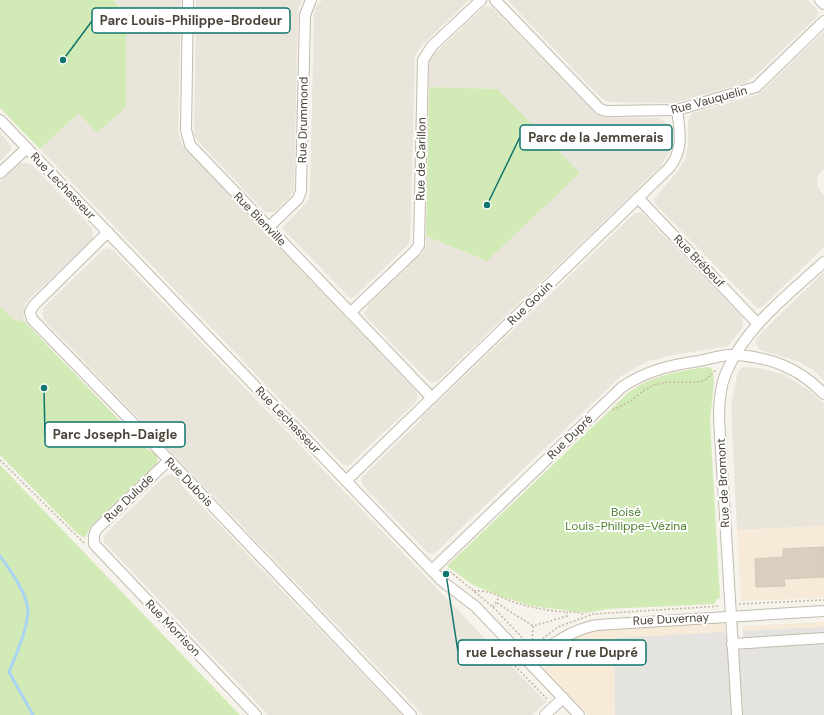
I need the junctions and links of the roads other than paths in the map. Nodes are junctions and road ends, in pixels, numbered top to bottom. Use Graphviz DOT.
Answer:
graph roads {
  1 [pos="188,0"];
  2 [pos="311,0"];
  3 [pos="481,0"];
  4 [pos="495,0"];
  5 [pos="820,0"];
  6 [pos="824,4"];
  7 [pos="824,21"];
  8 [pos="677,110"];
  9 [pos="0,120"];
  10 [pos="27,148"];
  11 [pos="0,173"];
  12 [pos="639,199"];
  13 [pos="269,227"];
  14 [pos="108,232"];
  15 [pos="824,262"];
  16 [pos="350,313"];
  17 [pos="758,324"];
  18 [pos="736,354"];
  19 [pos="824,394"];
  20 [pos="432,398"];
  21 [pos="169,460"];
  22 [pos="346,481"];
  23 [pos="94,538"];
  24 [pos="432,570"];
  25 [pos="824,611"];
  26 [pos="730,616"];
  27 [pos="824,638"];
  28 [pos="732,644"];
  29 [pos="530,664"];
  30 [pos="563,698"];
  31 [pos="256,715"];
  32 [pos="411,715"];
  33 [pos="545,715"];
  34 [pos="579,715"];
  35 [pos="737,715"];
  1 -- 13 [label="street, Rue Bienville"];
  2 -- 13 [label="street, Rue Drummond"];
  3 -- 16 [label="street, Rue de Carillon"];
  4 -- 8 [label="street, Rue Vauquelin"];
  5 -- 6 [label="street"];
  7 -- 8 [label="street, Rue Vauquelin"];
  8 -- 12 [label="street, Rue Gouin"];
  9 -- 10 [label="street, Rue Lechasseur"];
  10 -- 11 [label="street"];
  10 -- 14 [label="street, Rue Lechasseur"];
  12 -- 17 [label="street, Rue Brébeuf"];
  12 -- 20 [label="street, Rue Gouin"];
  13 -- 16 [label="street, Rue Bienville"];
  14 -- 21 [label="street, Rue Dubois"];
  14 -- 22 [label="street, Rue Lechasseur"];
  15 -- 17 [label="street"];
  16 -- 20 [label="street, Rue Bienville"];
  17 -- 18 [label="street"];
  18 -- 19 [label="street"];
  18 -- 24 [label="street, Rue Dupré"];
  18 -- 26 [label="street, Rue de Bromont"];
  20 -- 22 [label="street, Rue Gouin"];
  21 -- 23 [label="street, Rue Dulude"];
  21 -- 32 [label="street, Rue Dubois"];
  22 -- 24 [label="street, Rue Lechasseur"];
  23 -- 31 [label="street, Rue Morrison"];
  24 -- 29 [label="street, Rue Lechasseur"];
  25 -- 26 [label="street, Rue Duvernay"];
  26 -- 28 [label="street, Rue de Bromont"];
  26 -- 29 [label="street, Rue Duvernay"];
  27 -- 28 [label="street"];
  28 -- 35 [label="street, Rue de Bromont"];
  29 -- 30 [label="street, Rue Lechasseur"];
  30 -- 33 [label="street"];
  30 -- 34 [label="street, Rue Lechasseur"];
}
